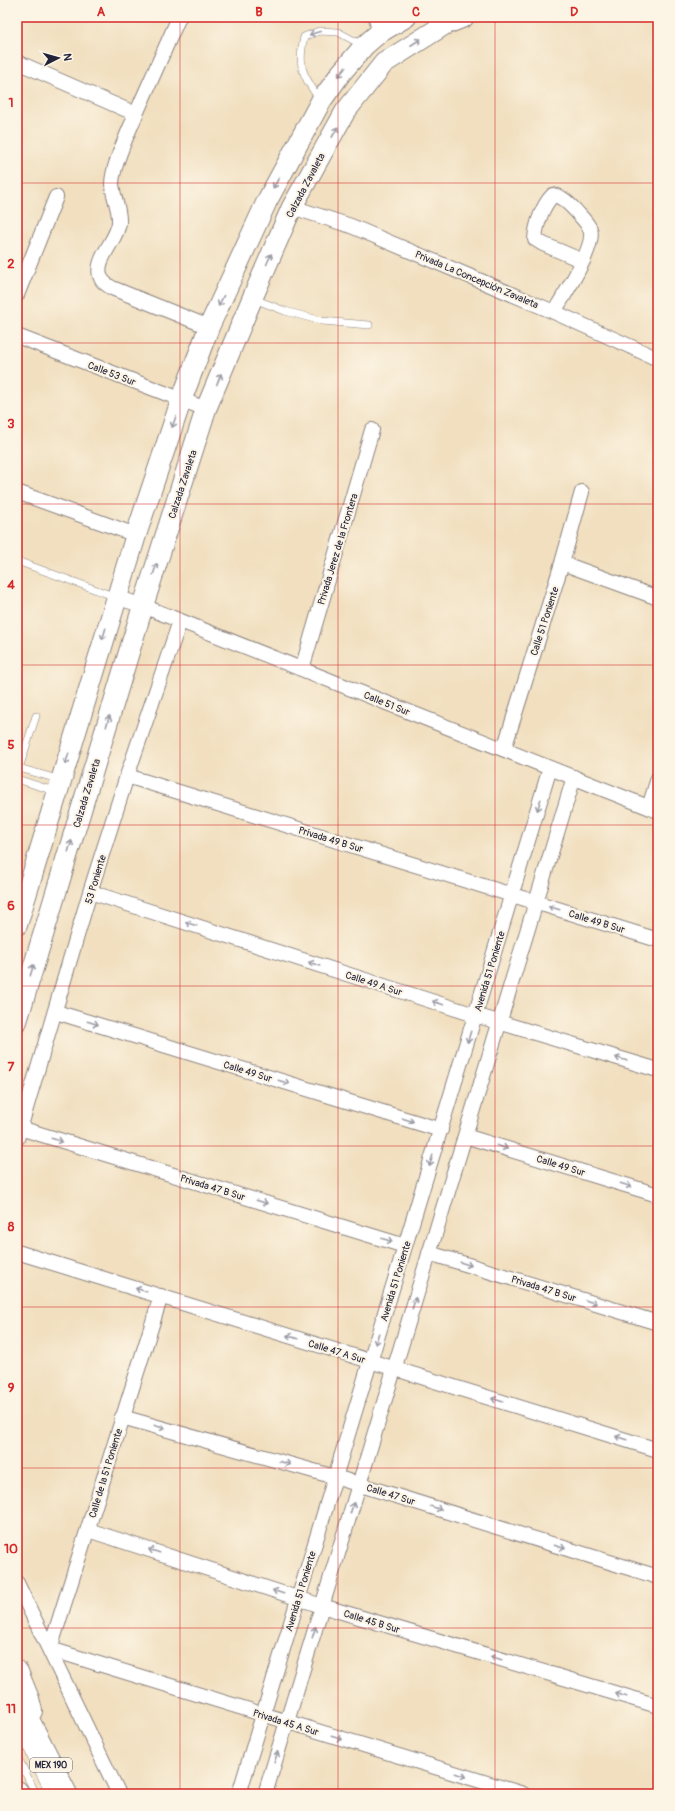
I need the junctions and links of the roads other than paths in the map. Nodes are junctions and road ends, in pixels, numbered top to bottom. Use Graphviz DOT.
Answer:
graph roads {
  1 [pos="179,17"];
  2 [pos="406,17"];
  3 [pos="464,17"];
  4 [pos="373,32"];
  5 [pos="17,62"];
  6 [pos="321,101"];
  7 [pos="136,114"];
  8 [pos="56,197"];
  9 [pos="292,207"];
  10 [pos="583,261"];
  11 [pos="17,294"];
  12 [pos="252,299"];
  13 [pos="554,312"];
  14 [pos="369,325"];
  15 [pos="209,327"];
  16 [pos="17,336"];
  17 [pos="658,359"];
  18 [pos="181,400"];
  19 [pos="206,409"];
  20 [pos="372,430"];
  21 [pos="17,492"];
  22 [pos="582,492"];
  23 [pos="136,535"];
  24 [pos="17,561"];
  25 [pos="562,563"];
  26 [pos="116,597"];
  27 [pos="658,598"];
  28 [pos="142,606"];
  29 [pos="180,621"];
  30 [pos="302,668"];
  31 [pos="36,716"];
  32 [pos="504,749"];
  33 [pos="550,768"];
  34 [pos="18,771"];
  35 [pos="127,776"];
  36 [pos="574,777"];
  37 [pos="658,778"];
  38 [pos="17,779"];
  39 [pos="59,786"];
  40 [pos="653,809"];
  41 [pos="22,891"];
  42 [pos="90,892"];
  43 [pos="512,895"];
  44 [pos="536,902"];
  45 [pos="17,925"];
  46 [pos="658,940"];
  47 [pos="56,1012"];
  48 [pos="475,1015"];
  49 [pos="17,1021"];
  50 [pos="499,1022"];
  51 [pos="658,1070"];
  52 [pos="441,1130"];
  53 [pos="19,1134"];
  54 [pos="464,1136"];
  55 [pos="658,1195"];
  56 [pos="405,1246"];
  57 [pos="17,1252"];
  58 [pos="429,1253"];
  59 [pos="161,1296"];
  60 [pos="658,1323"];
  61 [pos="370,1361"];
  62 [pos="394,1368"];
  63 [pos="122,1417"];
  64 [pos="658,1450"];
  65 [pos="335,1477"];
  66 [pos="359,1484"];
  67 [pos="88,1530"];
  68 [pos="658,1577"];
  69 [pos="17,1583"];
  70 [pos="298,1598"];
  71 [pos="322,1606"];
  72 [pos="50,1649"];
  73 [pos="17,1672"];
  74 [pos="17,1698"];
  75 [pos="658,1706"];
  76 [pos="263,1715"];
  77 [pos="286,1722"];
  78 [pos="26,1732"];
  79 [pos="17,1756"];
  80 [pos="36,1794"];
  81 [pos="50,1794"];
  82 [pos="66,1794"];
  83 [pos="119,1794"];
  84 [pos="239,1794"];
  85 [pos="265,1794"];
  86 [pos="523,1794"];
  1 -- 7 [label="street"];
  2 -- 4 [label="main road"];
  9 -- 3 [label="main road, Calzada Zavaleta, one-way"];
  4 -- 6 [label="main road, one-way"];
  4 -- 6 [label="lane, one-way"];
  5 -- 7 [label="street"];
  6 -- 15 [label="main road, one-way"];
  7 -- 15 [label="street"];
  8 -- 11 [label="street"];
  12 -- 9 [label="main road, Calzada Zavaleta, one-way"];
  9 -- 13 [label="street, Privada La Concepción Zavaleta"];
  10 -- 10 [label="street"];
  10 -- 13 [label="street"];
  12 -- 14 [label="lane"];
  19 -- 12 [label="main road, Calzada Zavaleta, one-way"];
  13 -- 17 [label="street, Privada La Concepción Zavaleta"];
  15 -- 18 [label="main road"];
  16 -- 18 [label="street, Calle 53 Sur"];
  18 -- 19 [label="street, Calle 53 Sur"];
  18 -- 23 [label="main road, one-way"];
  28 -- 19 [label="main road, Calzada Zavaleta, one-way"];
  20 -- 30 [label="street, Privada Jerez de la Frontera"];
  21 -- 23 [label="street"];
  22 -- 25 [label="street, Calle 51 Poniente"];
  23 -- 26 [label="main road"];
  24 -- 26 [label="lane"];
  25 -- 27 [label="street"];
  25 -- 32 [label="street, Calle 51 Poniente"];
  26 -- 28 [label="street, Calle 51 Sur"];
  26 -- 39 [label="main road, one-way"];
  28 -- 29 [label="street, Calle 51 Sur"];
  49 -- 28 [label="main road, Calzada Zavaleta, one-way"];
  29 -- 30 [label="street, Calle 51 Sur"];
  29 -- 35 [label="street, 53 Poniente"];
  30 -- 32 [label="street, Calle 51 Sur"];
  31 -- 34 [label="lane"];
  32 -- 33 [label="street, Calle 51 Sur"];
  33 -- 36 [label="street, Calle 51 Sur"];
  33 -- 43 [label="street, Avenida 51 Poniente, one-way"];
  34 -- 39 [label="lane"];
  35 -- 42 [label="street, 53 Poniente"];
  35 -- 43 [label="street, Privada 49 B Sur"];
  36 -- 40 [label="street, Calle 51 Sur"];
  36 -- 44 [label="street"];
  37 -- 40 [label="street"];
  38 -- 39 [label="lane"];
  39 -- 41 [label="main road"];
  41 -- 45 [label="main road"];
  42 -- 47 [label="street, 53 Poniente"];
  48 -- 42 [label="street, Calle 49 A Sur, one-way"];
  43 -- 44 [label="street, Privada 49 B Sur"];
  43 -- 48 [label="street, Avenida 51 Poniente"];
  46 -- 44 [label="street, Calle 49 B Sur, one-way"];
  44 -- 50 [label="street"];
  47 -- 52 [label="street, Calle 49 Sur, one-way"];
  47 -- 53 [label="street, 53 Poniente"];
  48 -- 50 [label="street, Calle 49 A Sur"];
  48 -- 52 [label="street, Avenida 51 Poniente, one-way"];
  51 -- 50 [label="street, Calle 49 A Sur, one-way"];
  50 -- 54 [label="street"];
  52 -- 56 [label="street, Avenida 51 Poniente, one-way"];
  53 -- 56 [label="street, Privada 47 B Sur, one-way"];
  54 -- 55 [label="street, Calle 49 Sur, one-way"];
  54 -- 58 [label="street"];
  56 -- 61 [label="street, Avenida 51 Poniente, one-way"];
  59 -- 57 [label="street, Calle 47 A Sur, one-way"];
  58 -- 60 [label="street, Privada 47 B Sur, one-way"];
  62 -- 58 [label="street, one-way"];
  61 -- 59 [label="street, Calle 47 A Sur, one-way"];
  59 -- 63 [label="street, Calle de la 51 Poniente"];
  61 -- 62 [label="street, Calle 47 A Sur"];
  61 -- 65 [label="street, Avenida 51 Poniente"];
  64 -- 62 [label="street, Calle 47 A Sur, one-way"];
  62 -- 66 [label="street"];
  63 -- 65 [label="street, Calle 47 Sur, one-way"];
  63 -- 67 [label="street, Calle de la 51 Poniente"];
  65 -- 66 [label="street, Calle 47 Sur"];
  65 -- 70 [label="street, Avenida 51 Poniente"];
  66 -- 68 [label="street, Calle 47 Sur, one-way"];
  71 -- 66 [label="street, one-way"];
  70 -- 67 [label="street, Calle 45 B Sur, one-way"];
  67 -- 72 [label="street, Calle de la 51 Poniente"];
  69 -- 72 [label="street"];
  70 -- 71 [label="street, Calle 45 B Sur"];
  70 -- 76 [label="street, Avenida 51 Poniente"];
  75 -- 71 [label="street, Calle 45 B Sur, one-way"];
  77 -- 71 [label="street, one-way"];
  72 -- 76 [label="street, Privada 45 A Sur"];
  72 -- 83 [label="street"];
  73 -- 78 [label="main road"];
  74 -- 78 [label="main road, MEX 190"];
  76 -- 77 [label="street, Privada 45 A Sur"];
  76 -- 84 [label="street, Avenida 51 Poniente"];
  85 -- 77 [label="street, one-way"];
  77 -- 86 [label="street, Privada 45 A Sur, one-way"];
  78 -- 81 [label="lane"];
  78 -- 82 [label="main road, MEX 190"];
  79 -- 80 [label="lane"];
}
